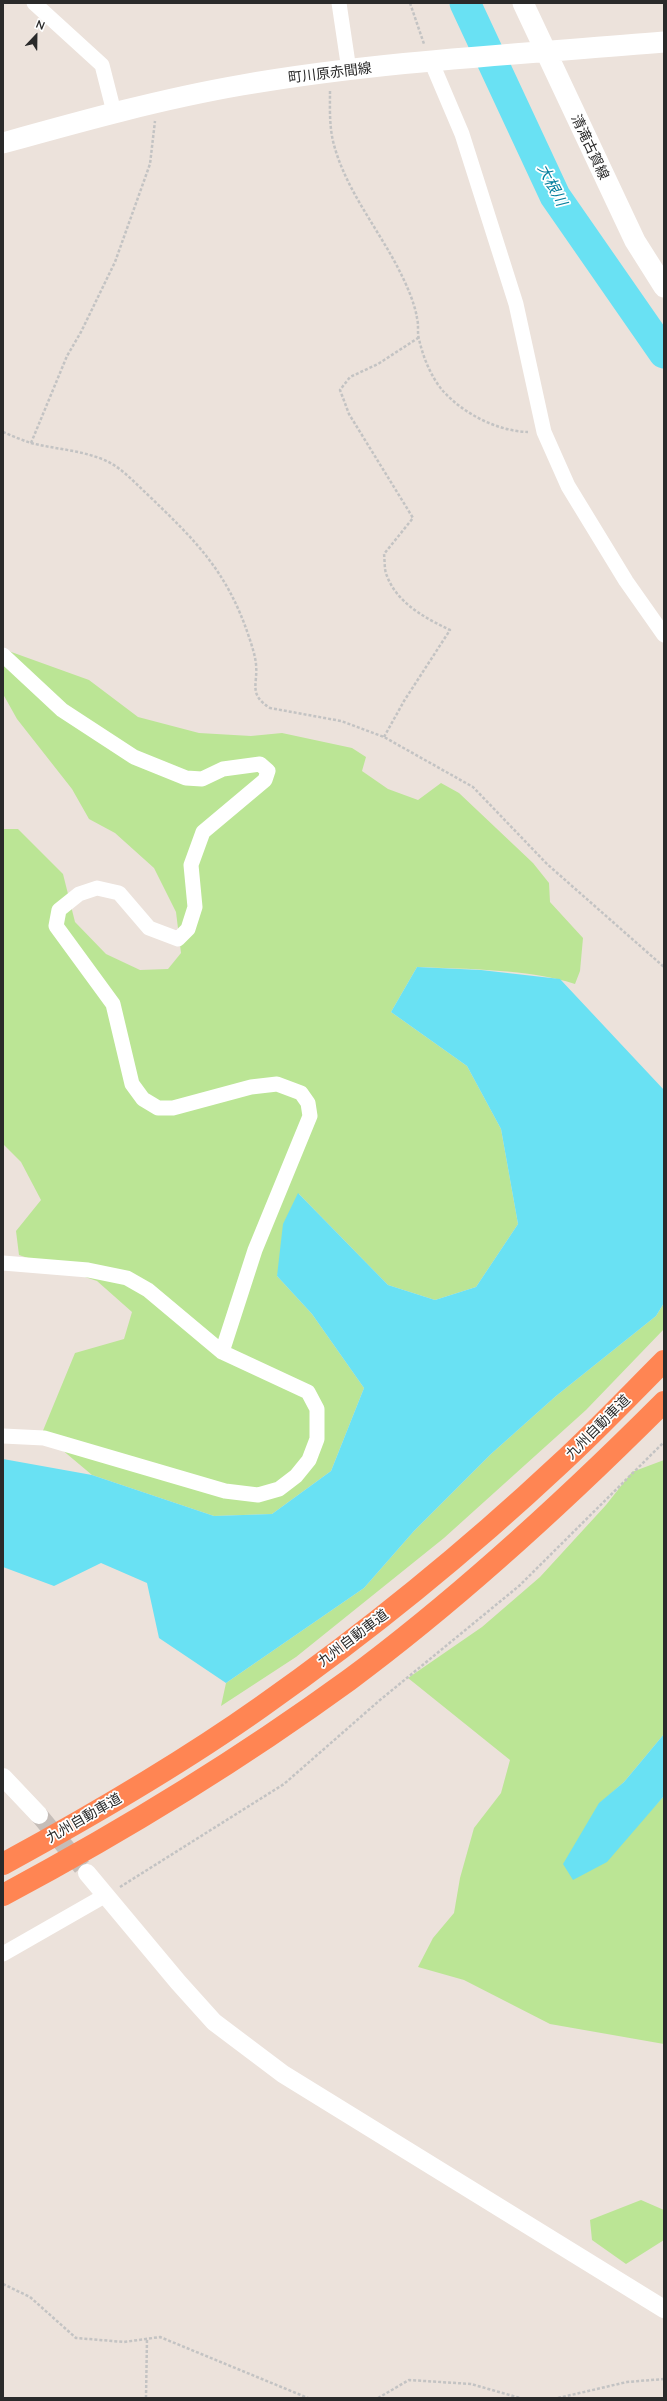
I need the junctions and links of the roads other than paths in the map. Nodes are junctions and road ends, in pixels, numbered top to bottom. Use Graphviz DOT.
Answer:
graph roads {
  1 [pos="34,3"];
  2 [pos="339,3"];
  3 [pos="523,3"];
  4 [pos="664,42"];
  5 [pos="537,52"];
  6 [pos="435,61"];
  7 [pos="339,71"];
  8 [pos="114,112"];
  9 [pos="3,143"];
  10 [pos="664,287"];
  11 [pos="664,635"];
  12 [pos="3,655"];
  13 [pos="3,1262"];
  14 [pos="222,1352"];
  15 [pos="664,1361"];
  16 [pos="664,1402"];
  17 [pos="3,1436"];
  18 [pos="3,1777"];
  19 [pos="39,1815"];
  20 [pos="3,1864"];
  21 [pos="87,1872"];
  22 [pos="3,1895"];
  23 [pos="106,1896"];
  24 [pos="3,1954"];
  25 [pos="664,2308"];
  1 -- 8 [label="street"];
  2 -- 7 [label="street"];
  3 -- 5 [label="main road, 清滝古賀線"];
  4 -- 5 [label="main road, 町川原赤間線"];
  5 -- 6 [label="main road, 町川原赤間線"];
  5 -- 10 [label="main road, 清滝古賀線"];
  6 -- 7 [label="main road, 町川原赤間線"];
  6 -- 11 [label="street"];
  7 -- 8 [label="main road, 町川原赤間線"];
  8 -- 9 [label="main road, 町川原赤間線"];
  12 -- 14 [label="street"];
  13 -- 14 [label="street"];
  14 -- 17 [label="street"];
  15 -- 20 [label="highway, 九州自動車道"];
  16 -- 22 [label="highway, 九州自動車道"];
  18 -- 19 [label="street"];
  21 -- 23 [label="street"];
  23 -- 24 [label="street"];
  23 -- 25 [label="street"];
}
